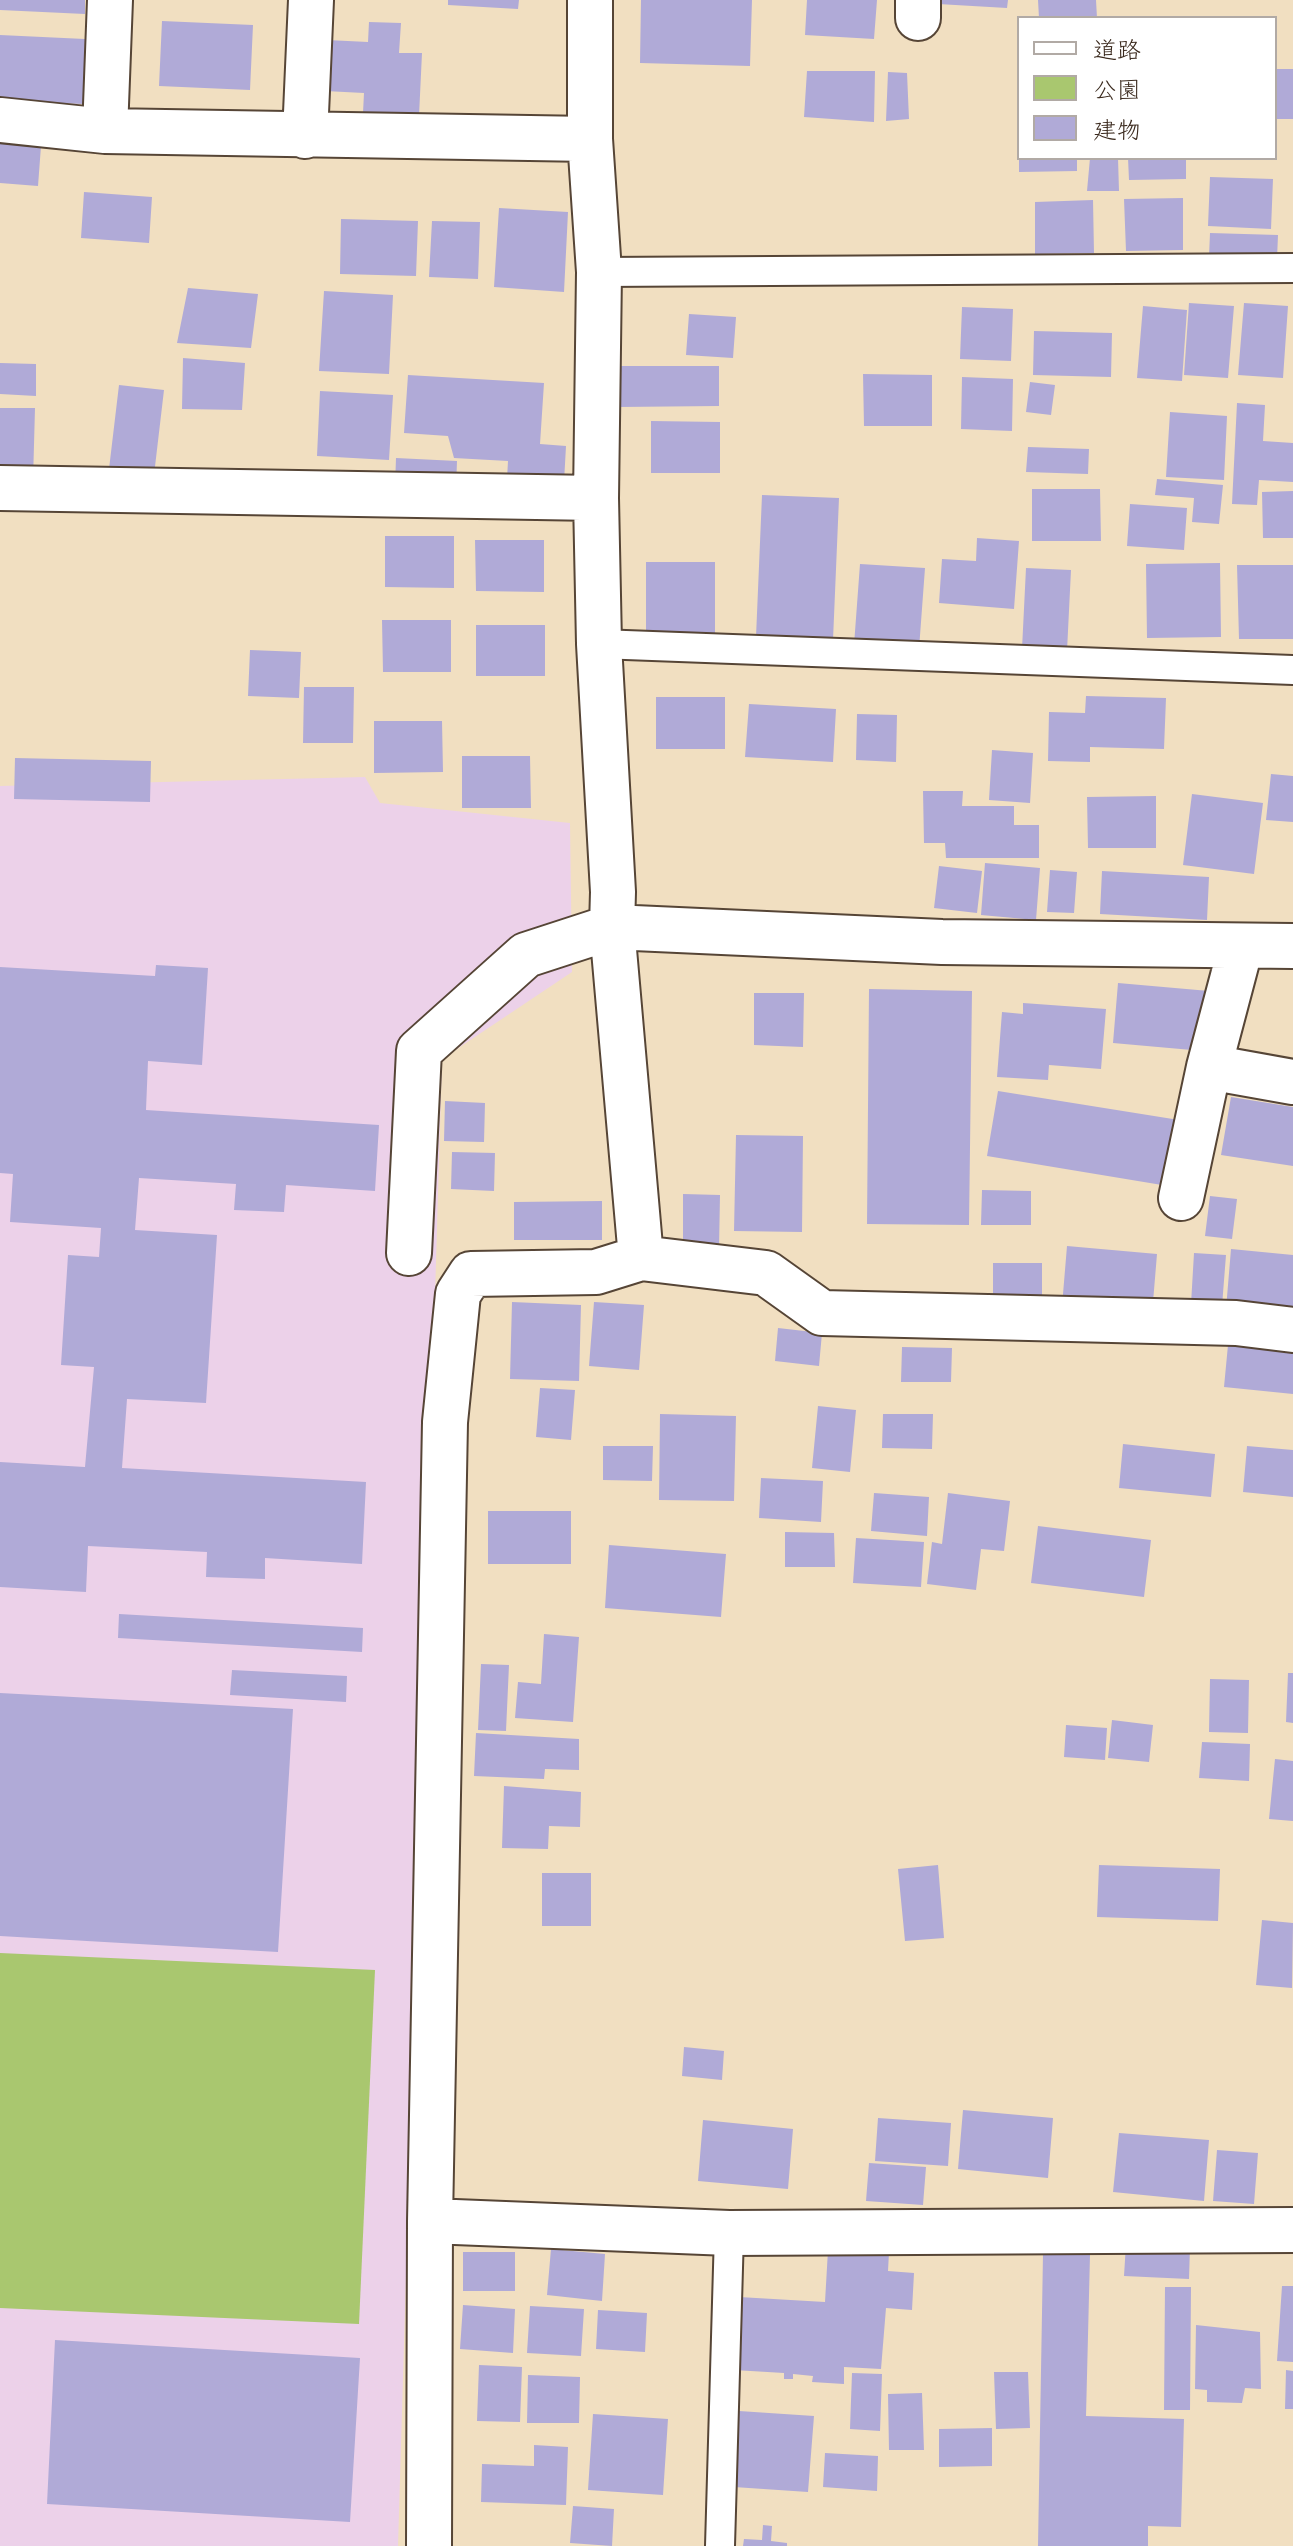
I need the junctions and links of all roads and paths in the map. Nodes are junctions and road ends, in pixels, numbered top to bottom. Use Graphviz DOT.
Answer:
graph roads {
  1 [pos="110,0"];
  2 [pos="311,0"];
  3 [pos="590,0"];
  4 [pos="0,120"];
  5 [pos="105,131"];
  6 [pos="305,136"];
  7 [pos="590,139"];
  8 [pos="1293,268"];
  9 [pos="599,272"];
  10 [pos="0,488"];
  11 [pos="596,498"];
  12 [pos="599,644"];
  13 [pos="1293,670"];
  14 [pos="612,927"];
  15 [pos="1241,946"];
  16 [pos="1293,946"];
  17 [pos="1209,1067"];
  18 [pos="1293,1082"];
  19 [pos="1181,1198"];
  20 [pos="409,1253"];
  21 [pos="641,1258"];
  22 [pos="1293,1330"];
  23 [pos="430,2221"];
  24 [pos="1293,2230"];
  25 [pos="729,2233"];
  26 [pos="429,2546"];
  27 [pos="720,2546"];
  1 -- 5 [label="street"];
  2 -- 6 [label="street"];
  3 -- 7 [label="street"];
  4 -- 5 [label="street"];
  5 -- 6 [label="street"];
  6 -- 7 [label="street"];
  7 -- 9 [label="street"];
  8 -- 9 [label="lane"];
  9 -- 11 [label="street"];
  10 -- 11 [label="street"];
  11 -- 12 [label="street"];
  12 -- 13 [label="lane"];
  12 -- 14 [label="street"];
  14 -- 15 [label="street"];
  14 -- 20 [label="street"];
  14 -- 21 [label="street"];
  15 -- 16 [label="street"];
  15 -- 17 [label="street"];
  17 -- 18 [label="street"];
  17 -- 19 [label="street"];
  21 -- 22 [label="street"];
  21 -- 23 [label="street"];
  23 -- 25 [label="street"];
  23 -- 26 [label="street"];
  24 -- 25 [label="street"];
  25 -- 27 [label="lane"];
}
